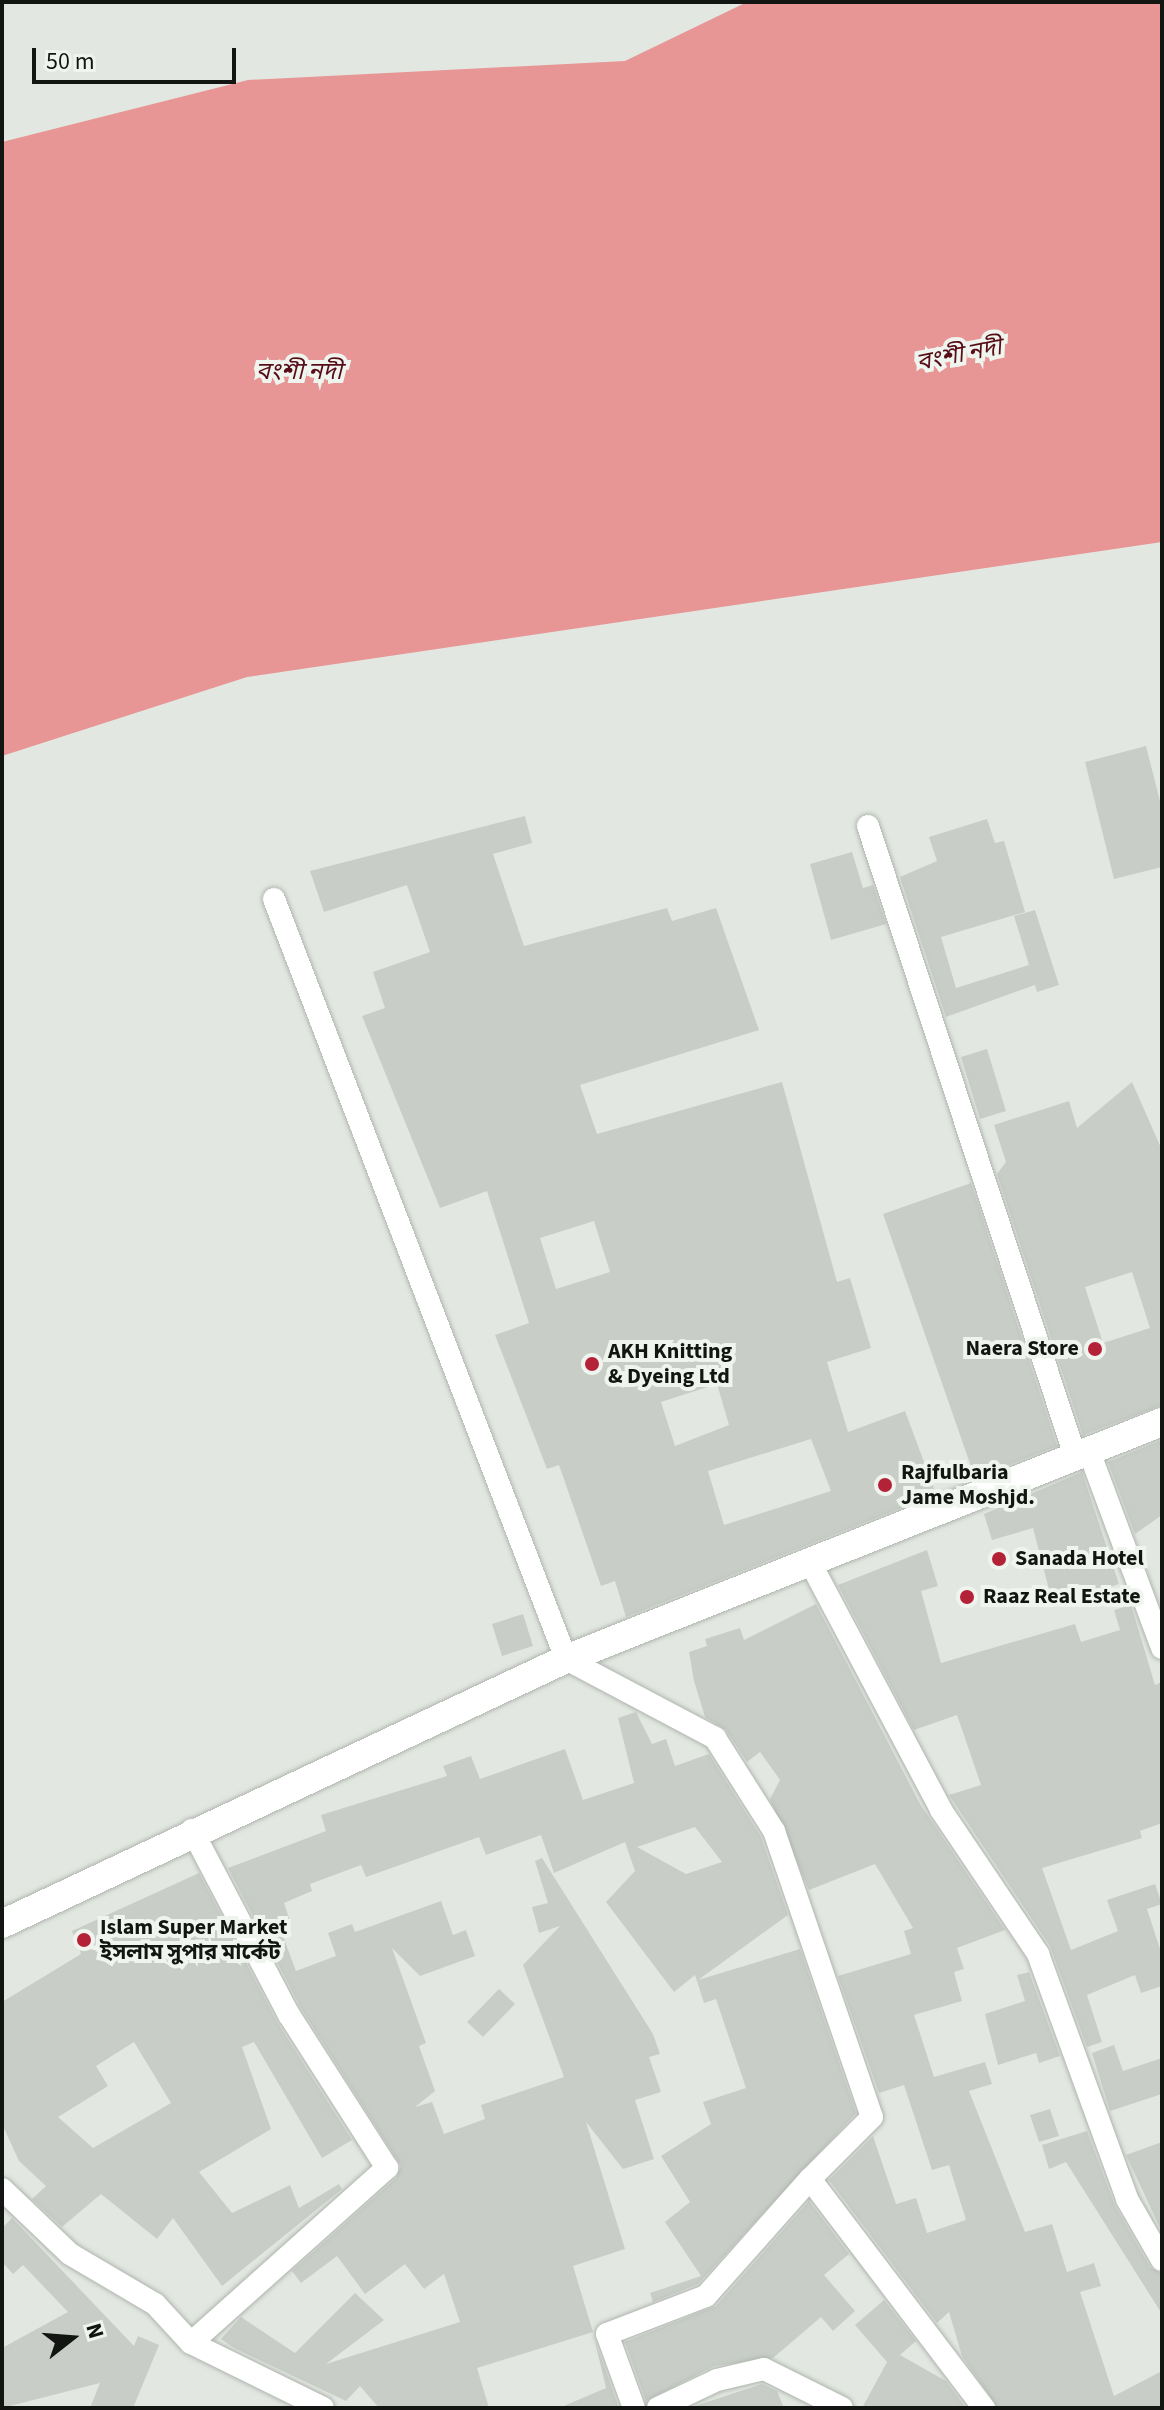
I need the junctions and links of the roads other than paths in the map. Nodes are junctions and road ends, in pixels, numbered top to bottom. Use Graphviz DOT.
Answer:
graph roads {
  1 [pos="868,826"];
  2 [pos="274,899"];
  3 [pos="1162,1422"];
  4 [pos="1083,1457"];
  5 [pos="811,1564"];
  6 [pos="1162,1648"];
  7 [pos="566,1659"];
  8 [pos="192,1830"];
  9 [pos="2,1924"];
  10 [pos="810,2179"];
  11 [pos="2,2189"];
  12 [pos="1162,2260"];
  13 [pos="191,2343"];
  14 [pos="323,2408"];
  15 [pos="634,2408"];
  16 [pos="658,2408"];
  17 [pos="842,2408"];
  18 [pos="984,2408"];
  1 -- 4 [label="street"];
  2 -- 7 [label="street"];
  3 -- 4 [label="street"];
  4 -- 5 [label="street"];
  4 -- 6 [label="street"];
  5 -- 7 [label="street"];
  5 -- 12 [label="street"];
  7 -- 8 [label="street"];
  7 -- 10 [label="street"];
  8 -- 9 [label="street"];
  8 -- 13 [label="street"];
  10 -- 15 [label="street"];
  10 -- 18 [label="street"];
  11 -- 13 [label="street"];
  13 -- 14 [label="street"];
  16 -- 17 [label="street"];
}
